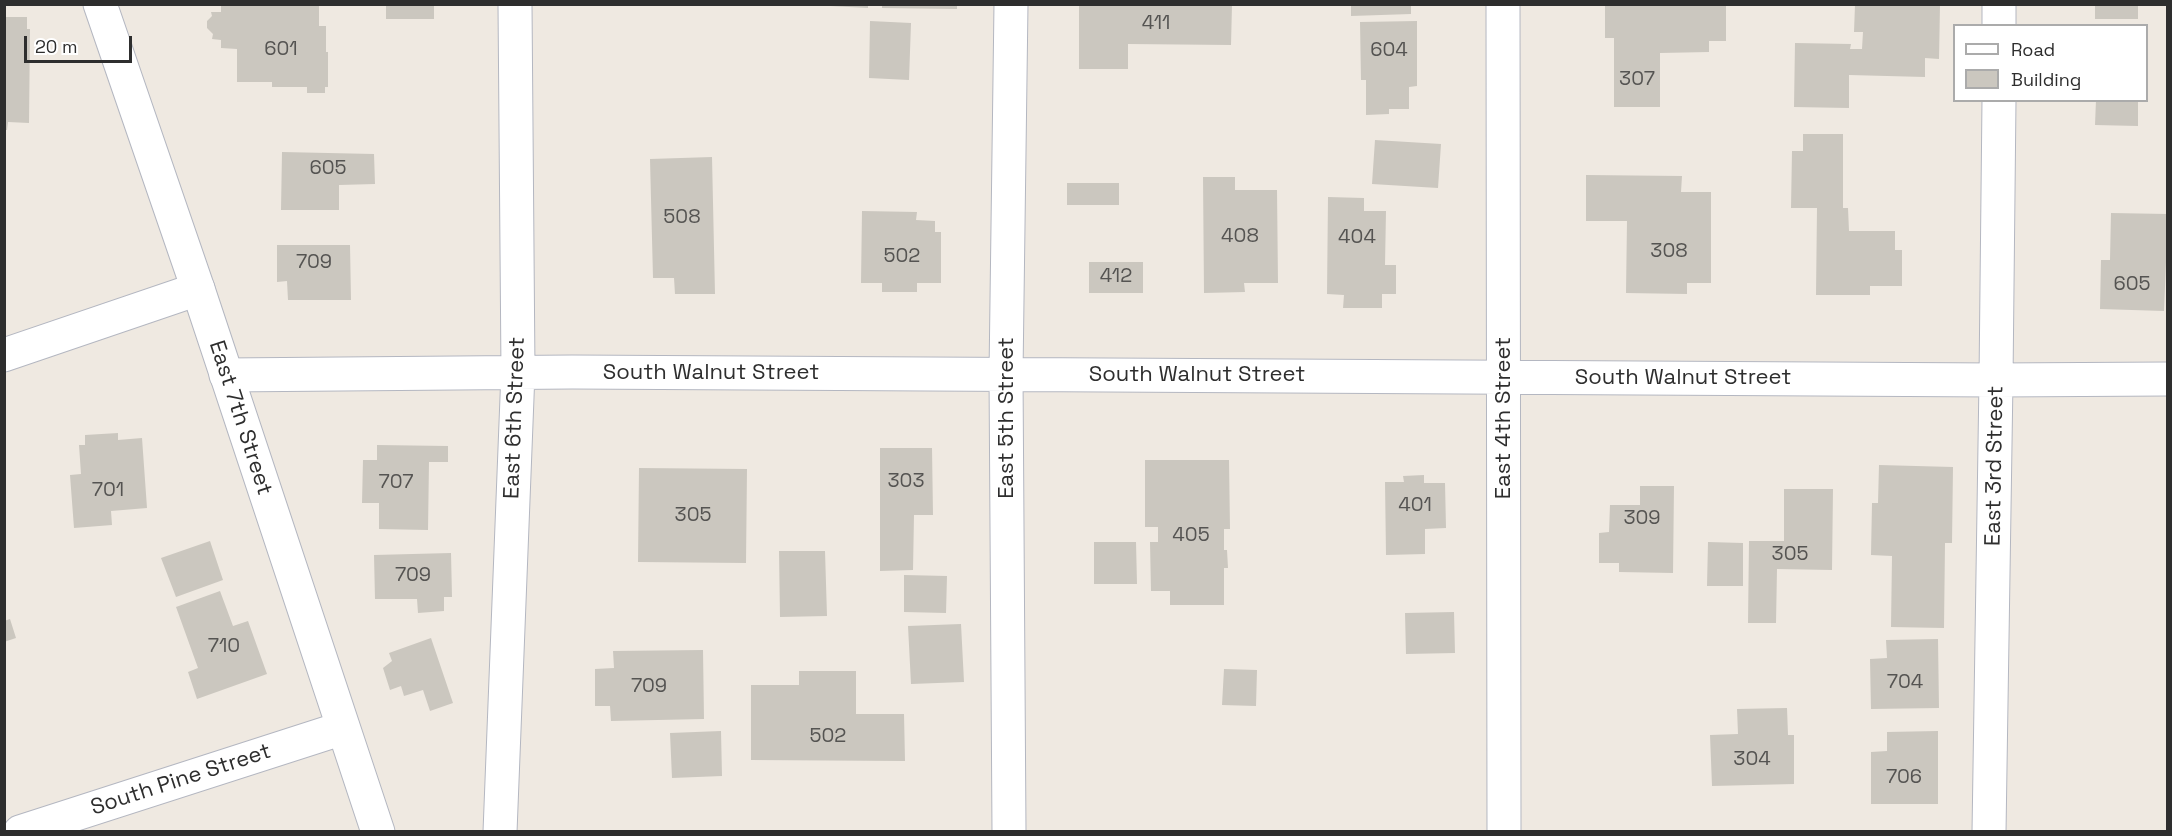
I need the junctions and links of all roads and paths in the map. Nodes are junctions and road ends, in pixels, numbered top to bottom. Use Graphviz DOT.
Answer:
graph roads {
  1 [pos="100,4"];
  2 [pos="515,4"];
  3 [pos="1011,4"];
  4 [pos="1503,4"];
  5 [pos="1999,4"];
  6 [pos="1999,24"];
  7 [pos="1999,102"];
  8 [pos="198,289"];
  9 [pos="4,355"];
  10 [pos="518,372"];
  11 [pos="1006,374"];
  12 [pos="226,375"];
  13 [pos="1505,377"];
  14 [pos="1996,380"];
  15 [pos="2168,380"];
  16 [pos="343,728"];
  17 [pos="20,831"];
  18 [pos="378,831"];
  19 [pos="500,831"];
  20 [pos="1009,831"];
  21 [pos="1504,831"];
  22 [pos="1989,831"];
  1 -- 8 [label="street, East 7th Street"];
  2 -- 10 [label="street, East 6th Street"];
  3 -- 11 [label="street, East 5th Street"];
  4 -- 13 [label="street, East 4th Street"];
  5 -- 6 [label="street"];
  7 -- 14 [label="street, East 3rd Street"];
  8 -- 9 [label="street"];
  8 -- 12 [label="street, East 7th Street"];
  10 -- 11 [label="street, South Walnut Street"];
  10 -- 12 [label="street, South Walnut Street"];
  10 -- 19 [label="street, East 6th Street"];
  11 -- 13 [label="street, South Walnut Street"];
  11 -- 20 [label="street, East 5th Street"];
  12 -- 16 [label="street, East 7th Street"];
  13 -- 14 [label="street, South Walnut Street"];
  13 -- 21 [label="street, East 4th Street"];
  14 -- 15 [label="street, South Walnut Street"];
  14 -- 22 [label="street, East 3rd Street"];
  16 -- 17 [label="street, South Pine Street"];
  16 -- 18 [label="street, East 7th Street"];
}
